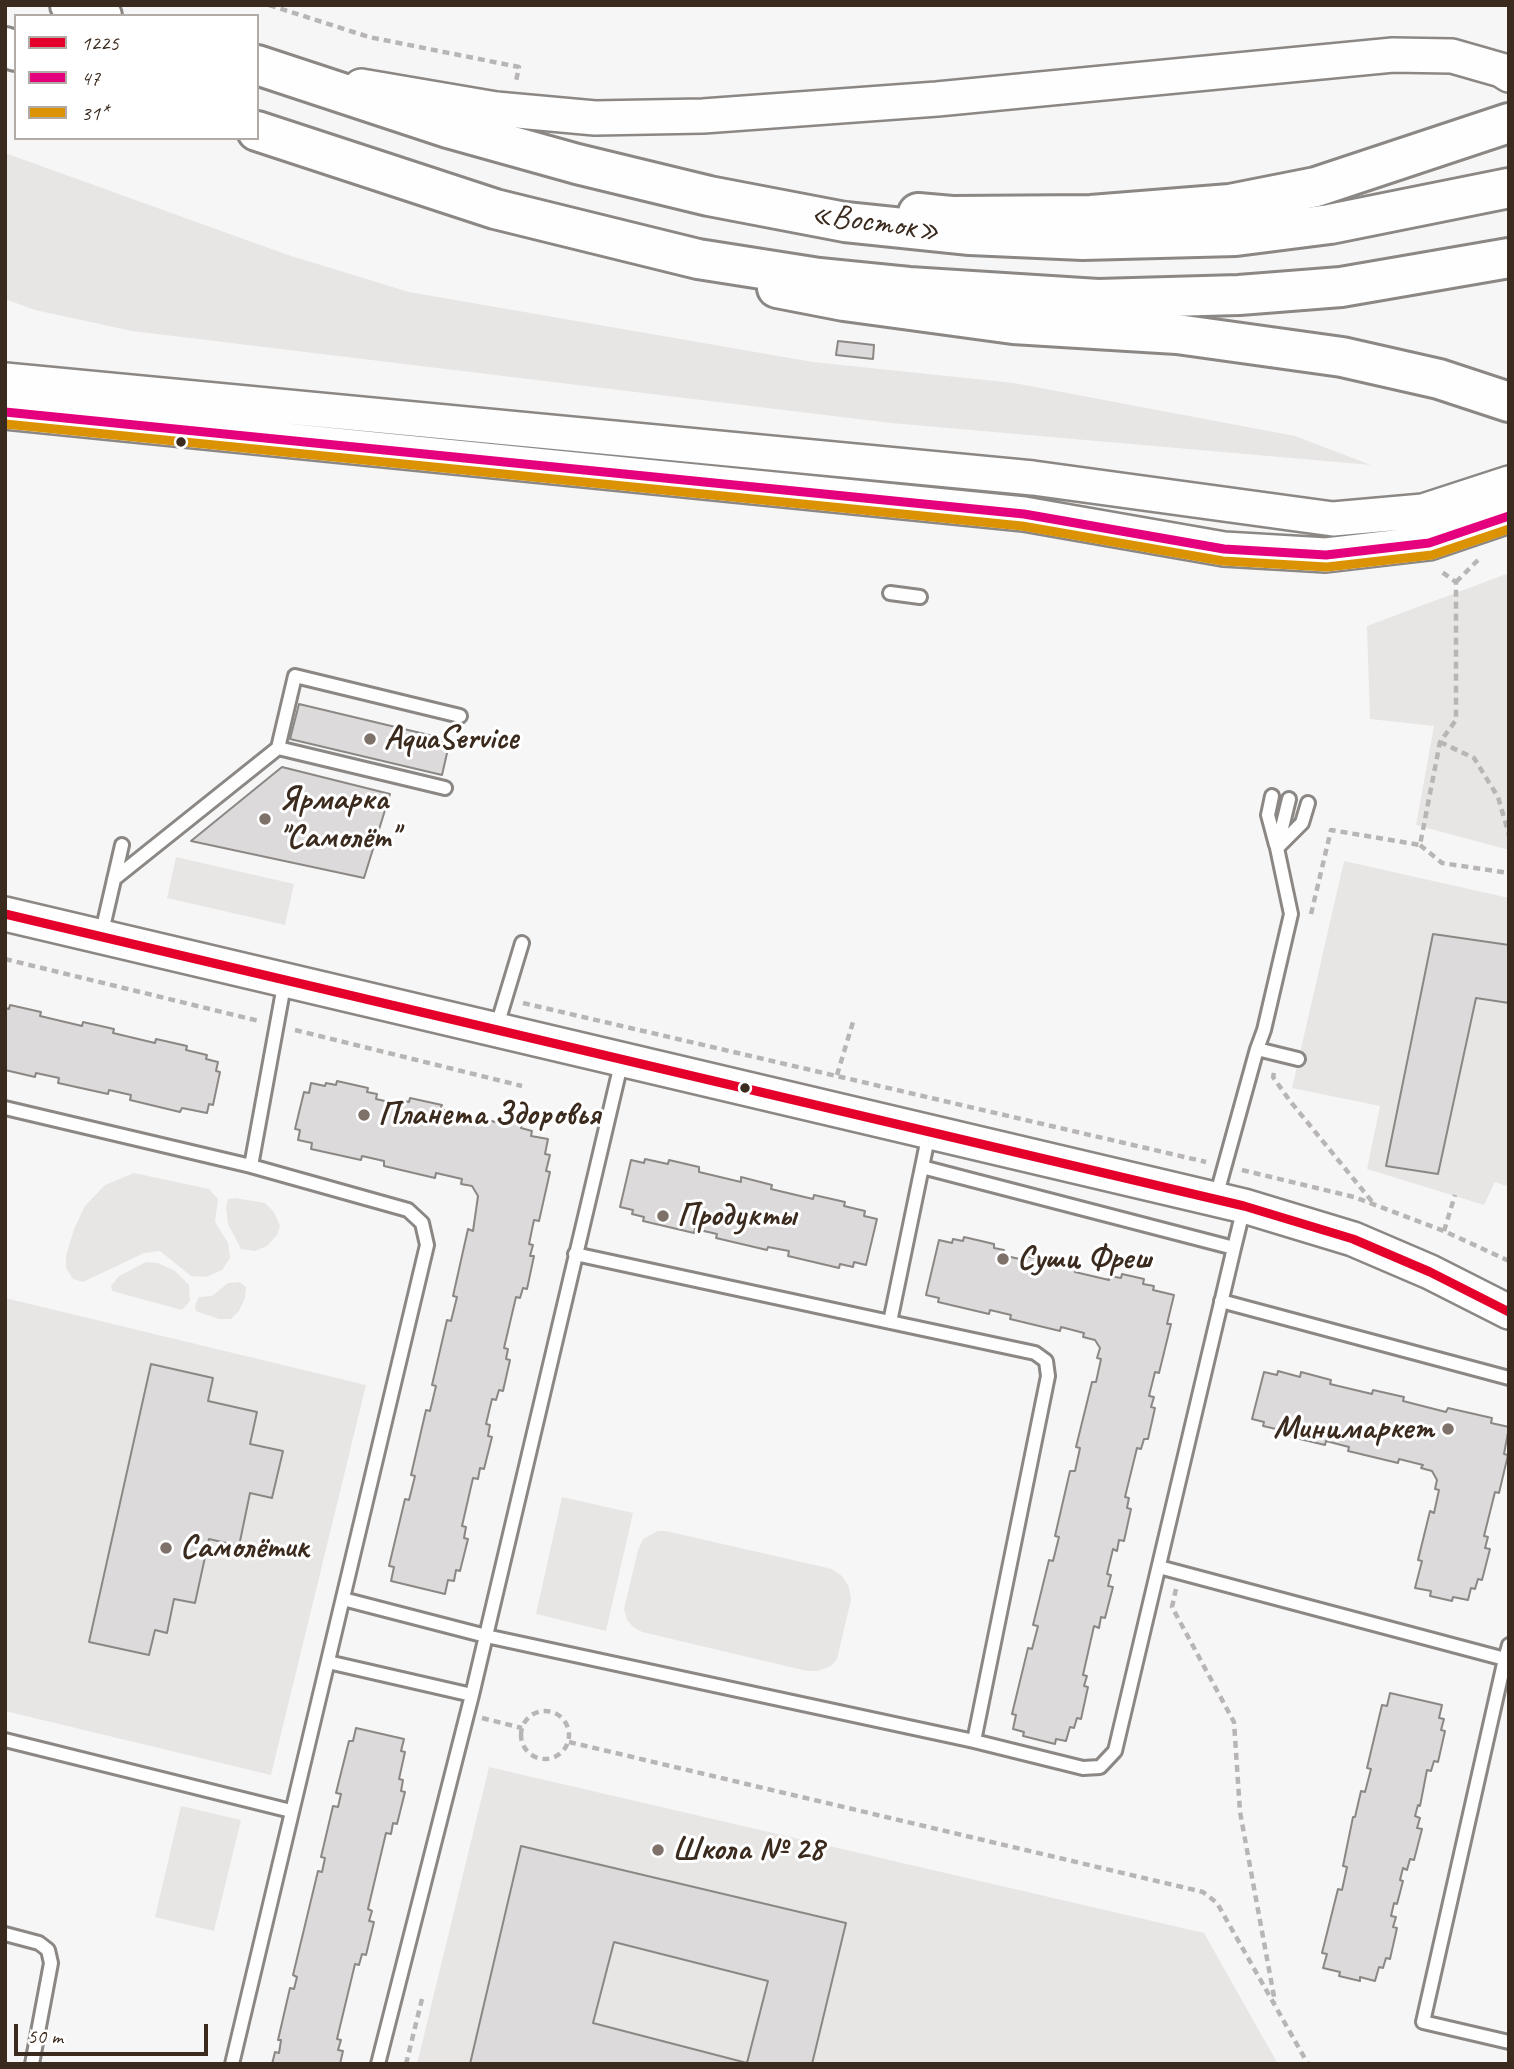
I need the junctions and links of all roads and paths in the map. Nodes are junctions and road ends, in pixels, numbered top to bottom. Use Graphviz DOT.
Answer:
graph roads {
  1 [pos="70,5"];
  2 [pos="269,5"];
  3 [pos="97,14"];
  4 [pos="519,67"];
  5 [pos="270,69"];
  6 [pos="1509,75"];
  7 [pos="1509,123"];
  8 [pos="259,132"];
  9 [pos="1509,188"];
  10 [pos="730,200"];
  11 [pos="495,209"];
  12 [pos="1509,258"];
  13 [pos="5,380"];
  14 [pos="1509,402"];
  15 [pos="5,412"];
  16 [pos="1509,482"];
  17 [pos="1509,516"];
  18 [pos="1484,554"];
  19 [pos="1438,569"];
  20 [pos="1456,582"];
  21 [pos="890,593"];
  22 [pos="920,597"];
  23 [pos="460,716"];
  24 [pos="1440,743"];
  25 [pos="278,748"];
  26 [pos="444,788"];
  27 [pos="1272,796"];
  28 [pos="1289,799"];
  29 [pos="1308,803"];
  30 [pos="1509,835"];
  31 [pos="122,845"];
  32 [pos="1420,845"];
  33 [pos="1277,848"];
  34 [pos="1509,873"];
  35 [pos="114,879"];
  36 [pos="5,914"];
  37 [pos="1309,922"];
  38 [pos="101,937"];
  39 [pos="522,943"];
  40 [pos="285,980"];
  41 [pos="853,1022"];
  42 [pos="496,1030"];
  43 [pos="1257,1049"];
  44 [pos="1278,1054"];
  45 [pos="1298,1059"];
  46 [pos="622,1060"];
  47 [pos="1283,1073"];
  48 [pos="837,1075"];
  49 [pos="1273,1077"];
  50 [pos="1268,1084"];
  51 [pos="5,1108"];
  52 [pos="929,1132"];
  53 [pos="1248,1158"];
  54 [pos="251,1166"];
  55 [pos="922,1167"];
  56 [pos="1245,1171"];
  57 [pos="1455,1195"];
  58 [pos="1230,1203"];
  59 [pos="1374,1204"];
  60 [pos="1444,1231"];
  61 [pos="1234,1248"];
  62 [pos="575,1254"];
  63 [pos="1221,1301"];
  64 [pos="1509,1312"];
  65 [pos="890,1322"];
  66 [pos="1509,1378"];
  67 [pos="1158,1567"];
  68 [pos="1181,1573"];
  69 [pos="343,1599"];
  70 [pos="486,1636"];
  71 [pos="1509,1645"];
  72 [pos="1505,1659"];
  73 [pos="328,1662"];
  74 [pos="472,1695"];
  75 [pos="467,1715"];
  76 [pos="522,1728"];
  77 [pos="5,1740"];
  78 [pos="974,1741"];
  79 [pos="569,1742"];
  80 [pos="291,1811"];
  81 [pos="5,1934"];
  82 [pos="422,1999"];
  83 [pos="1276,2006"];
  84 [pos="1509,2042"];
  85 [pos="32,2064"];
  86 [pos="232,2064"];
  87 [pos="378,2064"];
  88 [pos="406,2064"];
  89 [pos="1308,2064"];
  1 -- 3 [label="main road"];
  2 -- 4 [label="path"];
  5 -- 6 [label="main road"];
  5 -- 10 [label="main road, «Восток»"];
  7 -- 10 [label="main road"];
  8 -- 11 [label="main road, «Восток»"];
  9 -- 10 [label="main road, «Восток»"];
  11 -- 12 [label="main road, «Восток»"];
  11 -- 14 [label="main road"];
  13 -- 16 [label="main road"];
  15 -- 17 [label="main road"];
  18 -- 20 [label="path"];
  19 -- 20 [label="path"];
  20 -- 24 [label="path"];
  21 -- 22 [label="lane"];
  23 -- 25 [label="lane"];
  24 -- 30 [label="path"];
  24 -- 32 [label="path"];
  25 -- 26 [label="lane"];
  25 -- 35 [label="lane"];
  27 -- 33 [label="lane"];
  28 -- 33 [label="lane"];
  29 -- 33 [label="lane"];
  31 -- 35 [label="lane"];
  32 -- 34 [label="path"];
  32 -- 37 [label="path"];
  33 -- 43 [label="lane"];
  35 -- 38 [label="lane"];
  36 -- 38 [label="main road"];
  38 -- 40 [label="main road"];
  39 -- 42 [label="lane"];
  40 -- 42 [label="main road"];
  40 -- 54 [label="lane"];
  41 -- 48 [label="path"];
  42 -- 46 [label="main road"];
  43 -- 44 [label="lane"];
  43 -- 58 [label="lane"];
  44 -- 45 [label="lane"];
  44 -- 49 [label="path"];
  46 -- 52 [label="main road"];
  46 -- 62 [label="lane"];
  47 -- 49 [label="path"];
  49 -- 50 [label="path"];
  49 -- 59 [label="path"];
  51 -- 54 [label="lane"];
  52 -- 55 [label="lane"];
  52 -- 58 [label="main road"];
  53 -- 56 [label="path"];
  54 -- 69 [label="lane"];
  55 -- 61 [label="lane"];
  55 -- 65 [label="lane"];
  57 -- 60 [label="path"];
  58 -- 61 [label="lane"];
  58 -- 64 [label="main road"];
  61 -- 63 [label="lane"];
  62 -- 65 [label="lane"];
  62 -- 70 [label="lane"];
  63 -- 66 [label="lane"];
  63 -- 67 [label="lane"];
  65 -- 78 [label="lane"];
  67 -- 68 [label="lane"];
  67 -- 78 [label="lane"];
  68 -- 72 [label="lane"];
  68 -- 83 [label="path"];
  69 -- 70 [label="lane"];
  69 -- 73 [label="lane"];
  70 -- 74 [label="lane"];
  70 -- 78 [label="lane"];
  71 -- 72 [label="lane"];
  72 -- 84 [label="lane"];
  73 -- 74 [label="lane"];
  73 -- 80 [label="lane"];
  74 -- 75 [label="lane"];
  75 -- 76 [label="path"];
  75 -- 87 [label="lane"];
  76 -- 79 [label="path"];
  76 -- 79 [label="path"];
  77 -- 80 [label="lane"];
  79 -- 83 [label="path"];
  80 -- 86 [label="lane"];
  81 -- 85 [label="lane"];
  82 -- 88 [label="path"];
  83 -- 89 [label="path"];
}
